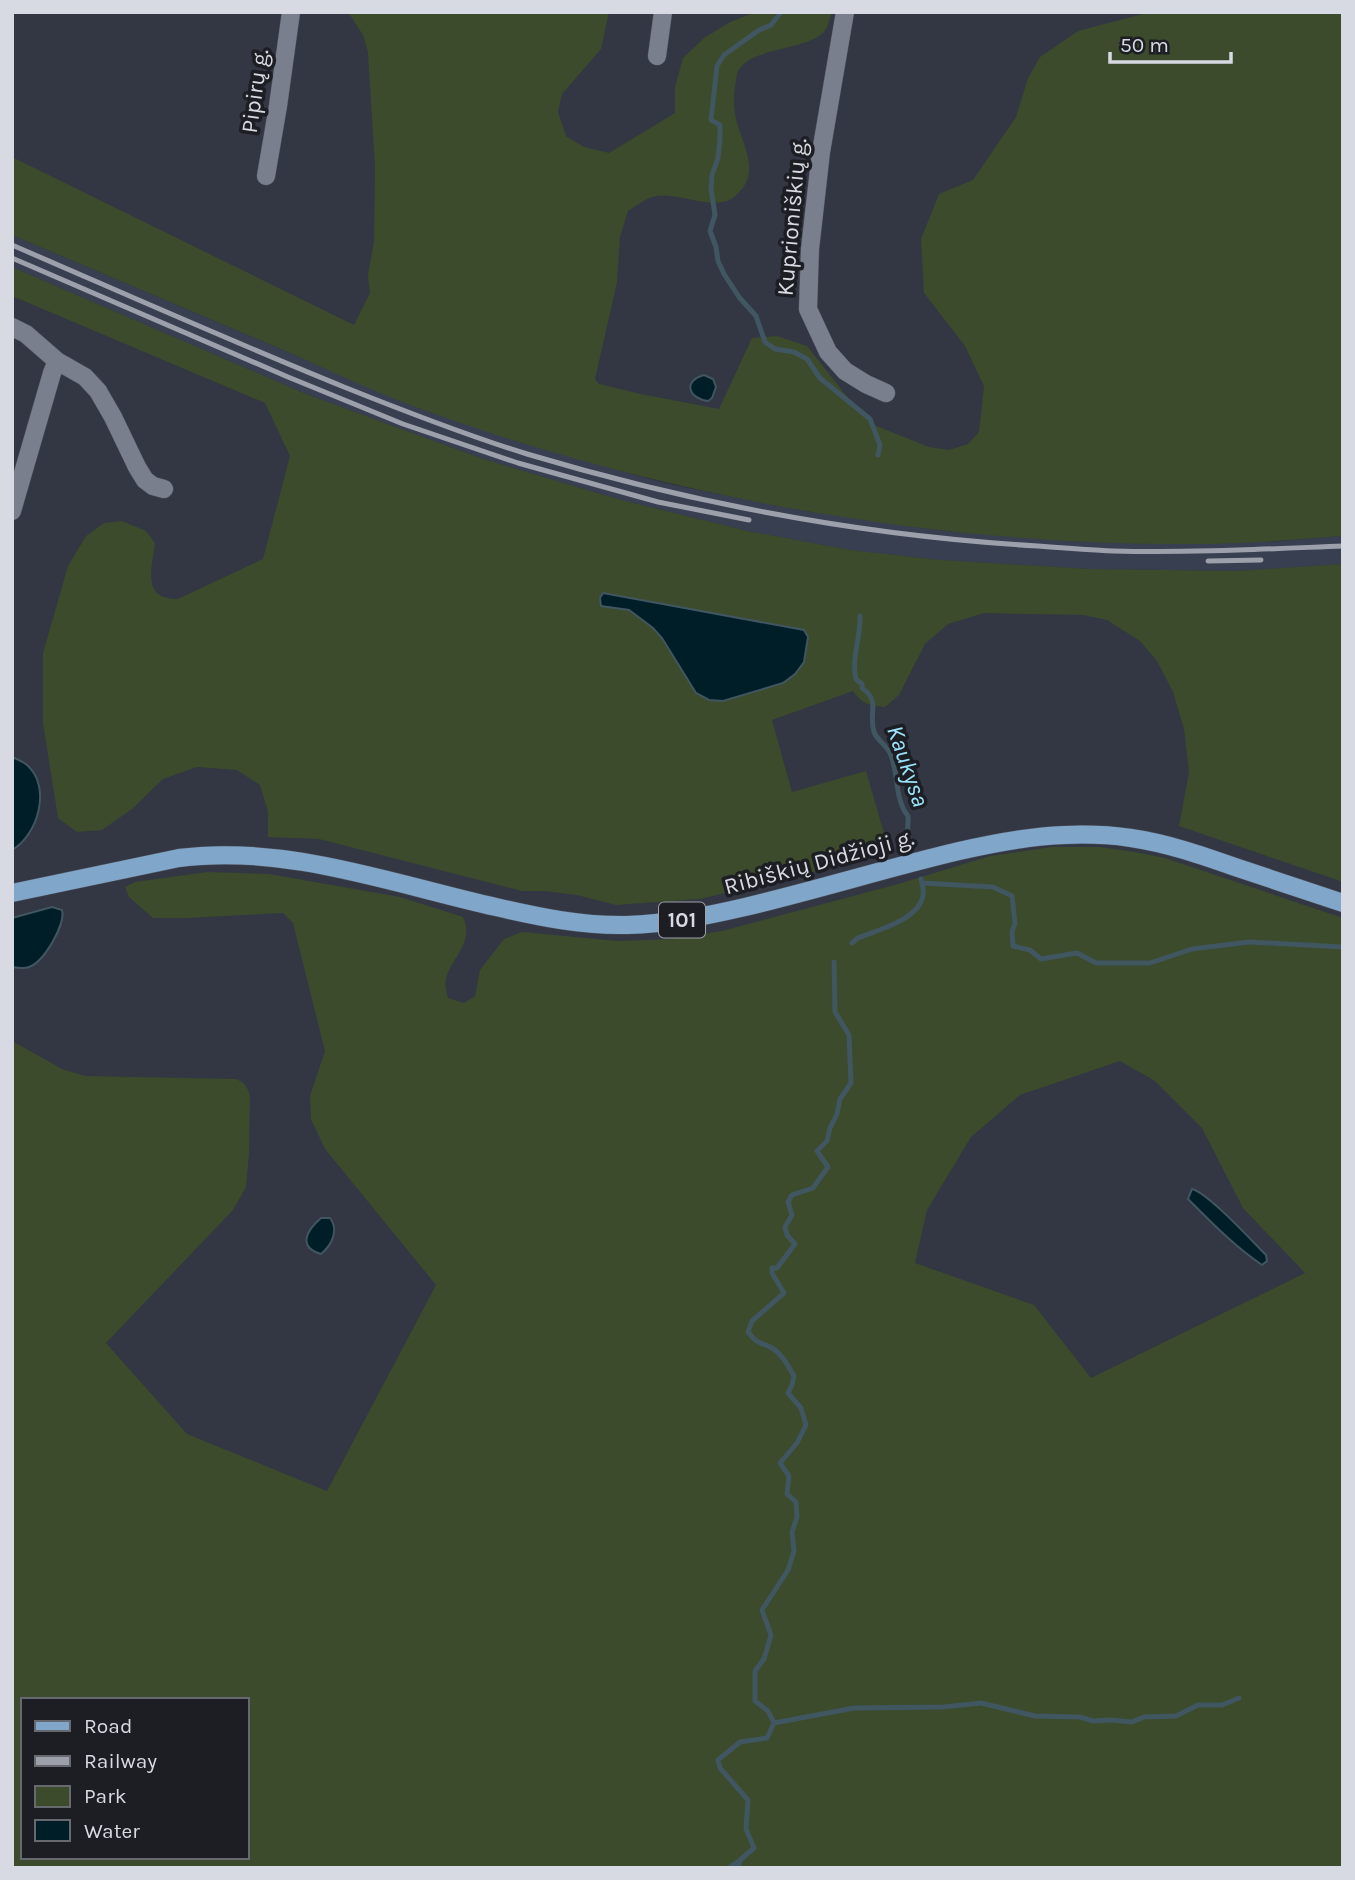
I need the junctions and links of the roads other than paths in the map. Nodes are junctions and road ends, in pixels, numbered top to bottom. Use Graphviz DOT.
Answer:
graph roads {
  1 [pos="291,12"];
  2 [pos="663,12"];
  3 [pos="845,12"];
  4 [pos="657,56"];
  5 [pos="266,176"];
  6 [pos="12,327"];
  7 [pos="57,361"];
  8 [pos="886,393"];
  9 [pos="164,489"];
  10 [pos="12,511"];
  11 [pos="12,893"];
  12 [pos="1343,903"];
  1 -- 5 [label="street, Pipirų g."];
  2 -- 4 [label="street"];
  3 -- 8 [label="street, Kuprioniškių g."];
  6 -- 7 [label="street"];
  7 -- 9 [label="street"];
  7 -- 10 [label="street"];
  11 -- 12 [label="main road, Ribiškių Didžioji g. / 101"];
}
